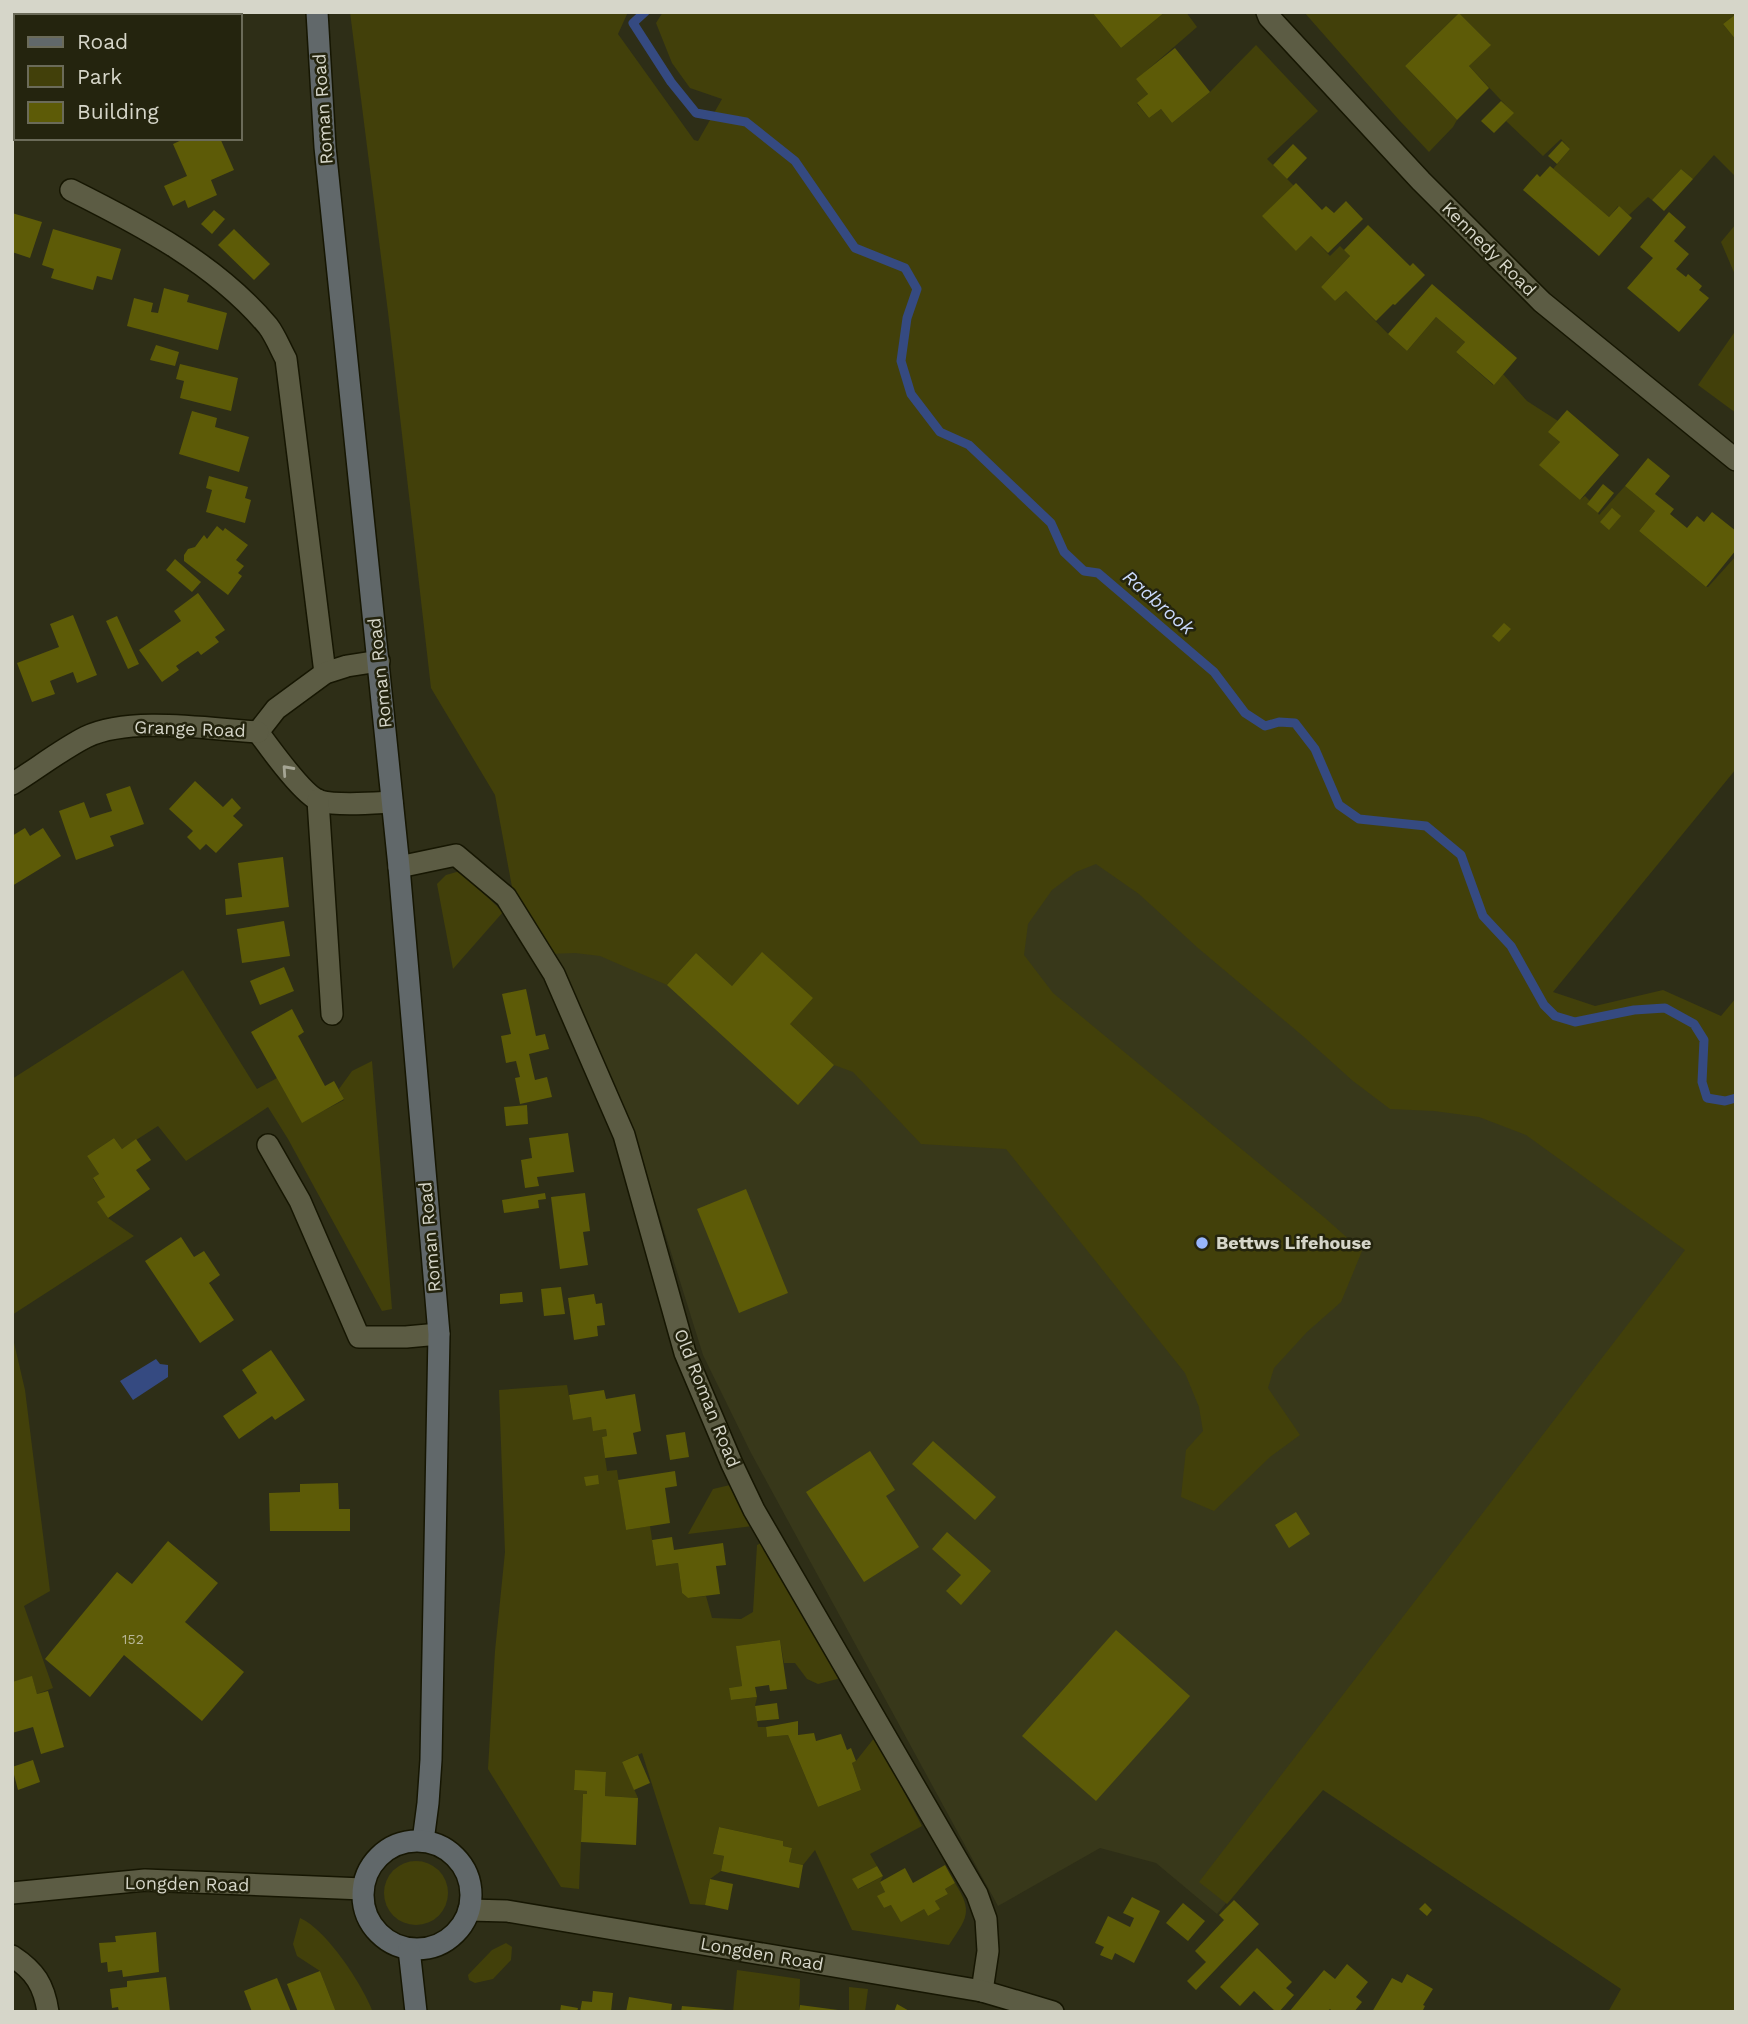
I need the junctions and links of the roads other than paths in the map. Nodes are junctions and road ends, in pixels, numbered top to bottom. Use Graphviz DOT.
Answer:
graph roads {
  1 [pos="317,12"];
  2 [pos="1267,12"];
  3 [pos="71,190"];
  4 [pos="1736,460"];
  5 [pos="379,660"];
  6 [pos="325,673"];
  7 [pos="258,732"];
  8 [pos="12,784"];
  9 [pos="318,800"];
  10 [pos="392,802"];
  11 [pos="399,867"];
  12 [pos="332,1014"];
  13 [pos="268,1145"];
  14 [pos="439,1334"];
  15 [pos="423,1841"];
  16 [pos="363,1889"];
  17 [pos="12,1893"];
  18 [pos="468,1910"];
  19 [pos="409,1949"];
  20 [pos="12,1956"];
  21 [pos="982,1992"];
  22 [pos="48,2012"];
  23 [pos="416,2012"];
  24 [pos="1053,2012"];
  1 -- 5 [label="main road, Roman Road"];
  2 -- 4 [label="street, Kennedy Road"];
  3 -- 6 [label="street"];
  5 -- 6 [label="street, Grange Road"];
  5 -- 10 [label="main road, Roman Road"];
  6 -- 7 [label="street, Grange Road"];
  7 -- 8 [label="street, Grange Road"];
  9 -- 7 [label="street, Grange Road, one-way"];
  9 -- 10 [label="street"];
  9 -- 12 [label="street"];
  10 -- 11 [label="main road, Roman Road"];
  11 -- 14 [label="main road, Roman Road"];
  11 -- 21 [label="street, Old Roman Road"];
  13 -- 14 [label="street"];
  14 -- 15 [label="main road, Roman Road"];
  15 -- 16 [label="main road"];
  15 -- 18 [label="main road"];
  16 -- 17 [label="street, Longden Road"];
  16 -- 19 [label="main road"];
  18 -- 19 [label="main road"];
  18 -- 21 [label="street, Longden Road"];
  19 -- 23 [label="main road"];
  20 -- 22 [label="street"];
  21 -- 24 [label="street, Longden Road"];
}
